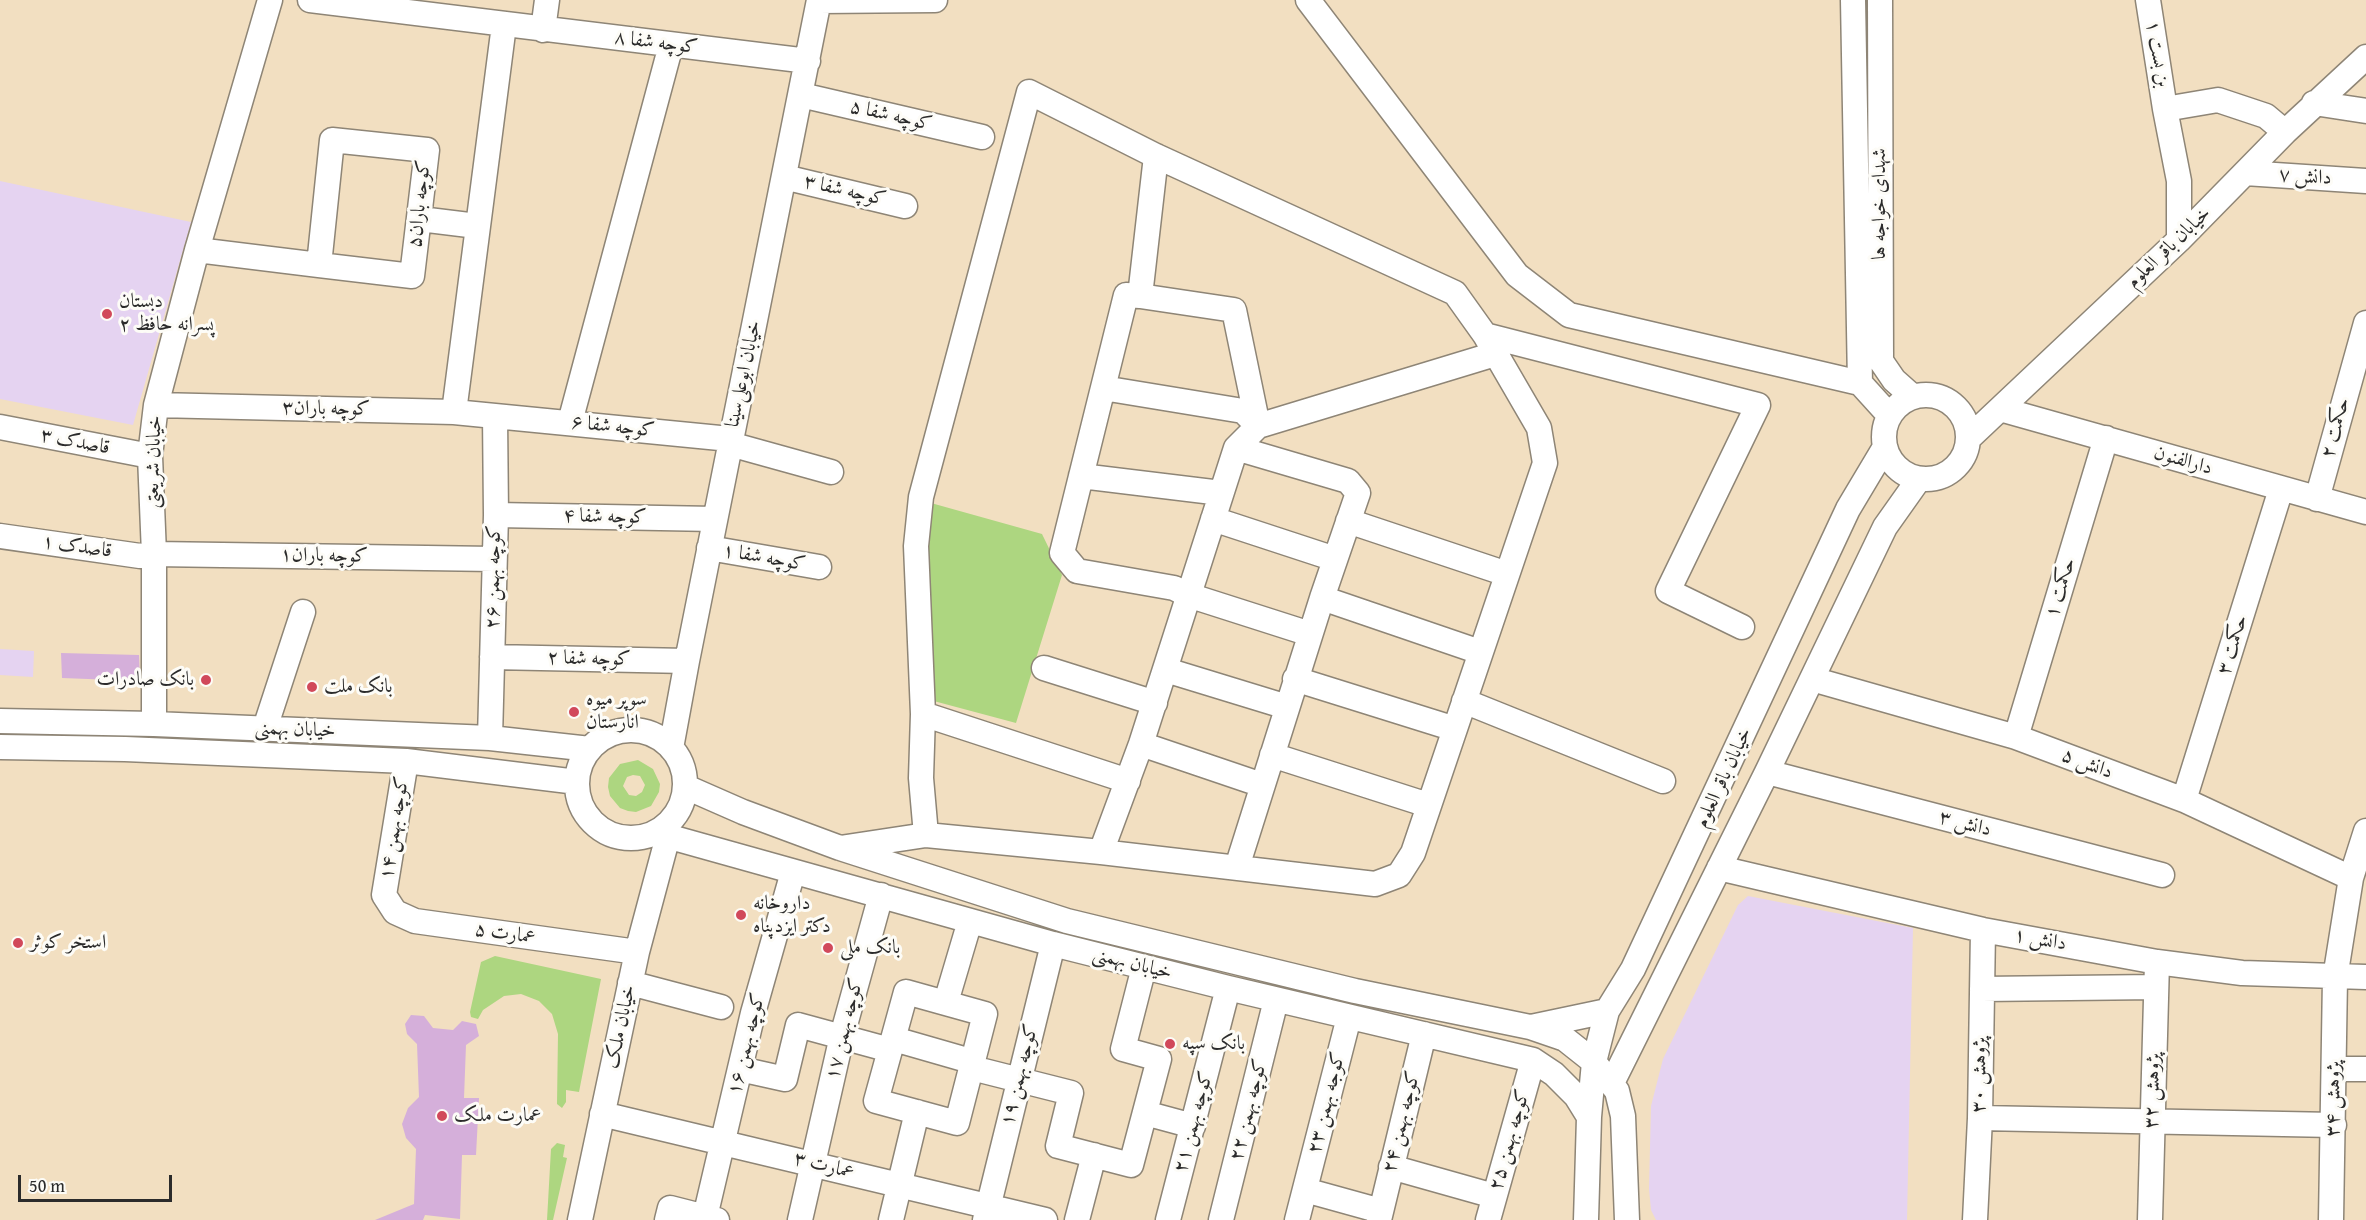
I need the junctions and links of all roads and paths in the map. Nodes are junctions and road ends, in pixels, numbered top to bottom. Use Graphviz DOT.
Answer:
graph roads {
  1 [pos="270,0"];
  2 [pos="310,0"];
  3 [pos="547,0"];
  4 [pos="819,0"];
  5 [pos="935,0"];
  6 [pos="1308,0"];
  7 [pos="1853,0"];
  8 [pos="1880,0"];
  9 [pos="2148,0"];
  10 [pos="504,25"];
  11 [pos="543,30"];
  12 [pos="672,45"];
  13 [pos="2366,57"];
  14 [pos="807,61"];
  15 [pos="801,95"];
  16 [pos="2314,104"];
  17 [pos="2165,109"];
  18 [pos="2366,111"];
  19 [pos="2285,132"];
  20 [pos="982,137"];
  21 [pos="1156,156"];
  22 [pos="2245,173"];
  23 [pos="784,177"];
  24 [pos="2366,181"];
  25 [pos="905,206"];
  26 [pos="420,219"];
  27 [pos="477,226"];
  28 [pos="2179,240"];
  29 [pos="198,250"];
  30 [pos="319,265"];
  31 [pos="1140,296"];
  32 [pos="2366,323"];
  33 [pos="1860,342"];
  34 [pos="1490,344"];
  35 [pos="2361,355"];
  36 [pos="1821,374"];
  37 [pos="1860,383"];
  38 [pos="1103,388"];
  39 [pos="1912,396"];
  40 [pos="156,405"];
  41 [pos="2000,409"];
  42 [pos="454,412"];
  43 [pos="1889,415"];
  44 [pos="495,416"];
  45 [pos="570,422"];
  46 [pos="1258,426"];
  47 [pos="0,427"];
  48 [pos="1969,438"];
  49 [pos="2106,438"];
  50 [pos="730,442"];
  51 [pos="1885,447"];
  52 [pos="1236,448"];
  53 [pos="150,456"];
  54 [pos="831,472"];
  55 [pos="1080,476"];
  56 [pos="1919,479"];
  57 [pos="2281,489"];
  58 [pos="1221,493"];
  59 [pos="2317,499"];
  60 [pos="2366,512"];
  61 [pos="496,515"];
  62 [pos="715,519"];
  63 [pos="1214,519"];
  64 [pos="1348,521"];
  65 [pos="0,536"];
  66 [pos="709,548"];
  67 [pos="154,554"];
  68 [pos="494,559"];
  69 [pos="1335,559"];
  70 [pos="819,567"];
  71 [pos="1507,574"];
  72 [pos="1188,595"];
  73 [pos="1322,598"];
  74 [pos="303,612"];
  75 [pos="1742,627"];
  76 [pos="1310,634"];
  77 [pos="1480,652"];
  78 [pos="492,657"];
  79 [pos="687,661"];
  80 [pos="1044,668"];
  81 [pos="1166,670"];
  82 [pos="1295,679"];
  83 [pos="1812,679"];
  84 [pos="1464,701"];
  85 [pos="1155,703"];
  86 [pos="1287,707"];
  87 [pos="923,714"];
  88 [pos="0,722"];
  89 [pos="154,724"];
  90 [pos="265,729"];
  91 [pos="1455,729"];
  92 [pos="2016,737"];
  93 [pos="490,738"];
  94 [pos="1141,744"];
  95 [pos="0,747"];
  96 [pos="671,748"];
  97 [pos="590,749"];
  98 [pos="1272,755"];
  99 [pos="406,761"];
  100 [pos="1767,772"];
  101 [pos="1128,781"];
  102 [pos="1663,781"];
  103 [pos="577,782"];
  104 [pos="1262,784"];
  105 [pos="686,786"];
  106 [pos="2184,800"];
  107 [pos="1428,806"];
  108 [pos="2366,831"];
  109 [pos="662,834"];
  110 [pos="926,835"];
  111 [pos="840,848"];
  112 [pos="1101,852"];
  113 [pos="1237,867"];
  114 [pos="1719,868"];
  115 [pos="793,872"];
  116 [pos="2162,875"];
  117 [pos="2351,878"];
  118 [pos="384,895"];
  119 [pos="881,895"];
  120 [pos="970,921"];
  121 [pos="1983,930"];
  122 [pos="1053,944"];
  123 [pos="637,952"];
  124 [pos="2157,962"];
  125 [pos="1144,967"];
  126 [pos="2366,977"];
  127 [pos="2335,978"];
  128 [pos="630,983"];
  129 [pos="2156,987"];
  130 [pos="1228,988"];
  131 [pos="1982,989"];
  132 [pos="1276,1000"];
  133 [pos="946,1002"];
  134 [pos="721,1007"];
  135 [pos="1607,1011"];
  136 [pos="1349,1017"];
  137 [pos="1530,1027"];
  138 [pos="1424,1034"];
  139 [pos="842,1036"];
  140 [pos="892,1044"];
  141 [pos="1533,1060"];
  142 [pos="1594,1062"];
  143 [pos="973,1065"];
  144 [pos="740,1069"];
  145 [pos="2334,1069"];
  146 [pos="2366,1069"];
  147 [pos="1019,1080"];
  148 [pos="1612,1083"];
  149 [pos="916,1112"];
  150 [pos="1145,1113"];
  151 [pos="602,1114"];
  152 [pos="1589,1117"];
  153 [pos="1980,1118"];
  154 [pos="2152,1122"];
  155 [pos="2334,1125"];
  156 [pos="1193,1126"];
  157 [pos="723,1141"];
  158 [pos="1094,1155"];
  159 [pos="814,1163"];
  160 [pos="1391,1167"];
  161 [pos="899,1185"];
  162 [pos="1305,1190"];
  163 [pos="1494,1196"];
  164 [pos="986,1213"];
  165 [pos="1380,1216"];
  166 [pos="711,1218"];
  167 [pos="580,1220"];
  168 [pos="667,1220"];
  169 [pos="800,1220"];
  170 [pos="891,1220"];
  171 [pos="1045,1220"];
  172 [pos="1077,1220"];
  173 [pos="1168,1220"];
  174 [pos="1221,1220"];
  175 [pos="1297,1220"];
  176 [pos="1488,1220"];
  177 [pos="1586,1220"];
  178 [pos="1627,1220"];
  179 [pos="1975,1220"];
  180 [pos="2150,1220"];
  181 [pos="2331,1220"];
  1 -- 29 [label="street, خیابان شریعتی"];
  2 -- 10 [label="street, کوچه شفا ۸"];
  3 -- 11 [label="street"];
  4 -- 5 [label="street"];
  4 -- 14 [label="street, خیابان ابوعلی‌سینا"];
  6 -- 36 [label="street"];
  7 -- 33 [label="street, شهدای خواجه ها"];
  8 -- 39 [label="street, شهدای خواجه ها"];
  9 -- 17 [label="street, بن بست ۱"];
  10 -- 11 [label="street, کوچه شفا ۸"];
  10 -- 27 [label="street"];
  11 -- 12 [label="street, کوچه شفا ۸"];
  12 -- 14 [label="street, کوچه شفا ۸"];
  12 -- 45 [label="street"];
  13 -- 16 [label="street, خیابان باقر العلوم"];
  14 -- 15 [label="street, خیابان ابوعلی‌سینا"];
  15 -- 20 [label="street, کوچه شفا ۵"];
  15 -- 23 [label="street, خیابان ابوعلی‌سینا"];
  16 -- 18 [label="street"];
  16 -- 19 [label="street, خیابان باقر العلوم"];
  17 -- 19 [label="street"];
  17 -- 28 [label="street, بن بست ۱"];
  19 -- 22 [label="street, خیابان باقر العلوم"];
  21 -- 31 [label="street"];
  21 -- 34 [label="street"];
  21 -- 87 [label="street"];
  22 -- 24 [label="street, دانش ۷"];
  22 -- 28 [label="street, خیابان باقر العلوم"];
  23 -- 25 [label="street, کوچه شفا ۳"];
  23 -- 50 [label="street, خیابان ابوعلی‌سینا"];
  26 -- 27 [label="street"];
  26 -- 30 [label="street, کوچه باران۵"];
  26 -- 30 [label="street, کوچه باران۵"];
  27 -- 42 [label="street"];
  28 -- 41 [label="street, خیابان باقر العلوم"];
  29 -- 30 [label="street, کوچه باران۵"];
  29 -- 40 [label="street, خیابان شریعتی"];
  31 -- 38 [label="street"];
  31 -- 46 [label="street"];
  32 -- 35 [label="street, حکمت ۲"];
  33 -- 36 [label="street"];
  33 -- 37 [label="street, شهدای خواجه ها"];
  34 -- 46 [label="street"];
  34 -- 71 [label="street"];
  34 -- 75 [label="street"];
  35 -- 59 [label="street, حکمت ۲"];
  36 -- 37 [label="street"];
  37 -- 43 [label="street"];
  38 -- 46 [label="street"];
  38 -- 55 [label="street"];
  39 -- 43 [label="street"];
  39 -- 48 [label="street"];
  40 -- 42 [label="street, کوچه باران۳"];
  40 -- 53 [label="street, خیابان شریعتی"];
  41 -- 48 [label="street, خیابان باقر العلوم"];
  41 -- 49 [label="street, دارالفنون"];
  42 -- 44 [label="street, کوچه باران۳"];
  43 -- 51 [label="street"];
  44 -- 45 [label="street, کوچه شفا ۶"];
  44 -- 61 [label="street, کوچه بهمن ۲۶"];
  45 -- 50 [label="street, کوچه شفا ۶"];
  46 -- 52 [label="street"];
  47 -- 53 [label="street, قاصدک ۳"];
  48 -- 56 [label="street"];
  49 -- 57 [label="street, دارالفنون"];
  49 -- 92 [label="street, حکمت ۱"];
  50 -- 54 [label="street, کوچه شفا ۶"];
  50 -- 62 [label="street, خیابان ابوعلی‌سینا"];
  51 -- 56 [label="street"];
  51 -- 135 [label="street, خیابان باقر العلوم"];
  52 -- 58 [label="street"];
  52 -- 64 [label="street"];
  53 -- 67 [label="street, خیابان شریعتی"];
  55 -- 58 [label="street"];
  55 -- 72 [label="street"];
  56 -- 83 [label="street, خیابان باقر العلوم"];
  57 -- 59 [label="street, دارالفنون"];
  57 -- 106 [label="street, حکمت ۳"];
  58 -- 63 [label="street"];
  59 -- 60 [label="street, دارالفنون"];
  61 -- 62 [label="street, کوچه شفا ۴"];
  61 -- 68 [label="street, کوچه بهمن ۲۶"];
  62 -- 66 [label="street, خیابان ابوعلی‌سینا"];
  63 -- 69 [label="street"];
  63 -- 72 [label="street"];
  64 -- 69 [label="street"];
  64 -- 71 [label="street"];
  65 -- 67 [label="street, قاصدک ۱"];
  66 -- 70 [label="street, کوچه شفا ۱"];
  66 -- 79 [label="street, خیابان ابوعلی‌سینا"];
  67 -- 68 [label="street, کوچه باران۱"];
  67 -- 89 [label="street, خیابان شریعتی"];
  68 -- 78 [label="street, کوچه بهمن ۲۶"];
  69 -- 73 [label="street"];
  71 -- 77 [label="street"];
  72 -- 76 [label="street"];
  72 -- 81 [label="street"];
  73 -- 76 [label="street"];
  73 -- 77 [label="street"];
  74 -- 90 [label="street"];
  76 -- 82 [label="street"];
  77 -- 84 [label="street"];
  78 -- 79 [label="street, کوچه شفا ۲"];
  78 -- 93 [label="street, کوچه بهمن ۲۶"];
  79 -- 96 [label="street, خیابان ابوعلی‌سینا"];
  80 -- 85 [label="street"];
  81 -- 85 [label="street"];
  81 -- 86 [label="street"];
  82 -- 86 [label="street"];
  82 -- 91 [label="street"];
  83 -- 92 [label="street, دانش ۵"];
  83 -- 100 [label="street, خیابان باقر العلوم"];
  84 -- 91 [label="street"];
  84 -- 102 [label="street"];
  85 -- 94 [label="street"];
  86 -- 98 [label="street"];
  87 -- 101 [label="street"];
  87 -- 110 [label="street"];
  88 -- 89 [label="street, خیابان بهمنی"];
  89 -- 90 [label="street, خیابان بهمنی"];
  90 -- 93 [label="street, خیابان بهمنی"];
  91 -- 107 [label="street"];
  92 -- 106 [label="street, دانش ۵"];
  93 -- 97 [label="street, خیابان بهمنی"];
  94 -- 101 [label="street"];
  94 -- 104 [label="street"];
  95 -- 99 [label="street, خیابان بهمنی"];
  96 -- 97 [label="street"];
  96 -- 105 [label="street"];
  97 -- 103 [label="street"];
  98 -- 104 [label="street"];
  98 -- 107 [label="street"];
  99 -- 103 [label="street, خیابان بهمنی"];
  99 -- 118 [label="street, کوچه بهمن ۱۴"];
  100 -- 114 [label="street, خیابان باقر العلوم"];
  100 -- 116 [label="street, دانش ۳"];
  101 -- 112 [label="street"];
  103 -- 109 [label="street"];
  104 -- 113 [label="street"];
  105 -- 109 [label="street"];
  105 -- 111 [label="street, خیابان بهمنی"];
  106 -- 117 [label="street, دانش ۵"];
  107 -- 113 [label="street"];
  108 -- 117 [label="street, پژوهش ۳۴"];
  109 -- 115 [label="street, خیابان بهمنی"];
  109 -- 123 [label="street, خیابان ملک"];
  110 -- 111 [label="street"];
  110 -- 112 [label="street"];
  111 -- 137 [label="street, خیابان بهمنی"];
  112 -- 113 [label="street"];
  114 -- 121 [label="street, دانش ۱"];
  114 -- 148 [label="street, خیابان باقر العلوم"];
  115 -- 119 [label="street, خیابان بهمنی"];
  115 -- 144 [label="street, کوچه بهمن ۱۶"];
  117 -- 127 [label="street, پژوهش ۳۴"];
  118 -- 123 [label="street, عمارت ۵"];
  119 -- 120 [label="street, خیابان بهمنی"];
  119 -- 139 [label="street, کوچه بهمن ۱۷"];
  120 -- 122 [label="street, خیابان بهمنی"];
  120 -- 133 [label="street"];
  121 -- 124 [label="street, دانش ۱"];
  121 -- 131 [label="street, پژوهش ۳۰"];
  122 -- 125 [label="street, خیابان بهمنی"];
  122 -- 147 [label="street, کوچه بهمن ۱۹"];
  123 -- 128 [label="street, خیابان ملک"];
  124 -- 127 [label="street, دانش ۱"];
  124 -- 129 [label="street, پژوهش ۳۲"];
  125 -- 130 [label="street, خیابان بهمنی"];
  125 -- 150 [label="street"];
  126 -- 127 [label="street, دانش ۱"];
  127 -- 145 [label="street, پژوهش ۳۴"];
  128 -- 134 [label="street"];
  128 -- 151 [label="street, خیابان ملک"];
  129 -- 131 [label="street"];
  129 -- 154 [label="street, پژوهش ۳۲"];
  130 -- 132 [label="street, خیابان بهمنی"];
  130 -- 156 [label="street, کوچه بهمن ۲۱"];
  131 -- 153 [label="street, پژوهش ۳۰"];
  132 -- 136 [label="street, خیابان بهمنی"];
  132 -- 174 [label="street, کوچه بهمن ۲۲"];
  133 -- 140 [label="street"];
  133 -- 143 [label="street"];
  135 -- 137 [label="street"];
  135 -- 142 [label="street, خیابان باقر العلوم"];
  136 -- 138 [label="street, خیابان بهمنی"];
  136 -- 162 [label="street, کوجه بهمن ۲۳"];
  137 -- 142 [label="street, خیابان بهمنی"];
  138 -- 141 [label="street, خیابان بهمنی"];
  138 -- 160 [label="street, کوچه بهمن ۲۴"];
  139 -- 140 [label="street"];
  139 -- 144 [label="street"];
  139 -- 159 [label="street, کوچه بهمن ۱۷"];
  140 -- 143 [label="street"];
  140 -- 149 [label="street"];
  141 -- 152 [label="street, خیابان بهمنی"];
  141 -- 163 [label="street, کوچه بهمن ۲۵"];
  142 -- 148 [label="street, خیابان بهمنی"];
  142 -- 152 [label="street, خیابان باقر العلوم"];
  143 -- 147 [label="street"];
  143 -- 149 [label="street"];
  144 -- 157 [label="street, کوچه بهمن ۱۶"];
  145 -- 146 [label="street"];
  145 -- 155 [label="street, پژوهش ۳۴"];
  147 -- 158 [label="street"];
  147 -- 164 [label="street, کوچه بهمن ۱۹"];
  148 -- 178 [label="street"];
  149 -- 161 [label="street"];
  150 -- 156 [label="street"];
  150 -- 158 [label="street"];
  151 -- 157 [label="street, عمارت ۳"];
  151 -- 167 [label="street, خیابان ملک"];
  152 -- 177 [label="street, خیابان باقر العلوم"];
  153 -- 154 [label="street"];
  153 -- 179 [label="street, پژوهش ۳۰"];
  154 -- 155 [label="street"];
  154 -- 180 [label="street, پژوهش ۳۲"];
  155 -- 181 [label="street, پژوهش ۳۴"];
  156 -- 173 [label="street, کوچه بهمن ۲۱"];
  157 -- 159 [label="street, عمارت ۳"];
  157 -- 166 [label="street, کوچه بهمن ۱۶"];
  158 -- 172 [label="street"];
  159 -- 161 [label="street, عمارت ۳"];
  159 -- 169 [label="street, کوچه بهمن ۱۷"];
  160 -- 163 [label="street"];
  160 -- 165 [label="street, کوچه بهمن ۲۴"];
  161 -- 164 [label="street, عمارت ۳"];
  161 -- 170 [label="street"];
  162 -- 165 [label="street"];
  162 -- 175 [label="street, کوجه بهمن ۲۳"];
  163 -- 176 [label="street, کوچه بهمن ۲۵"];
  164 -- 171 [label="street, عمارت ۳"];
  166 -- 168 [label="street"];
}
